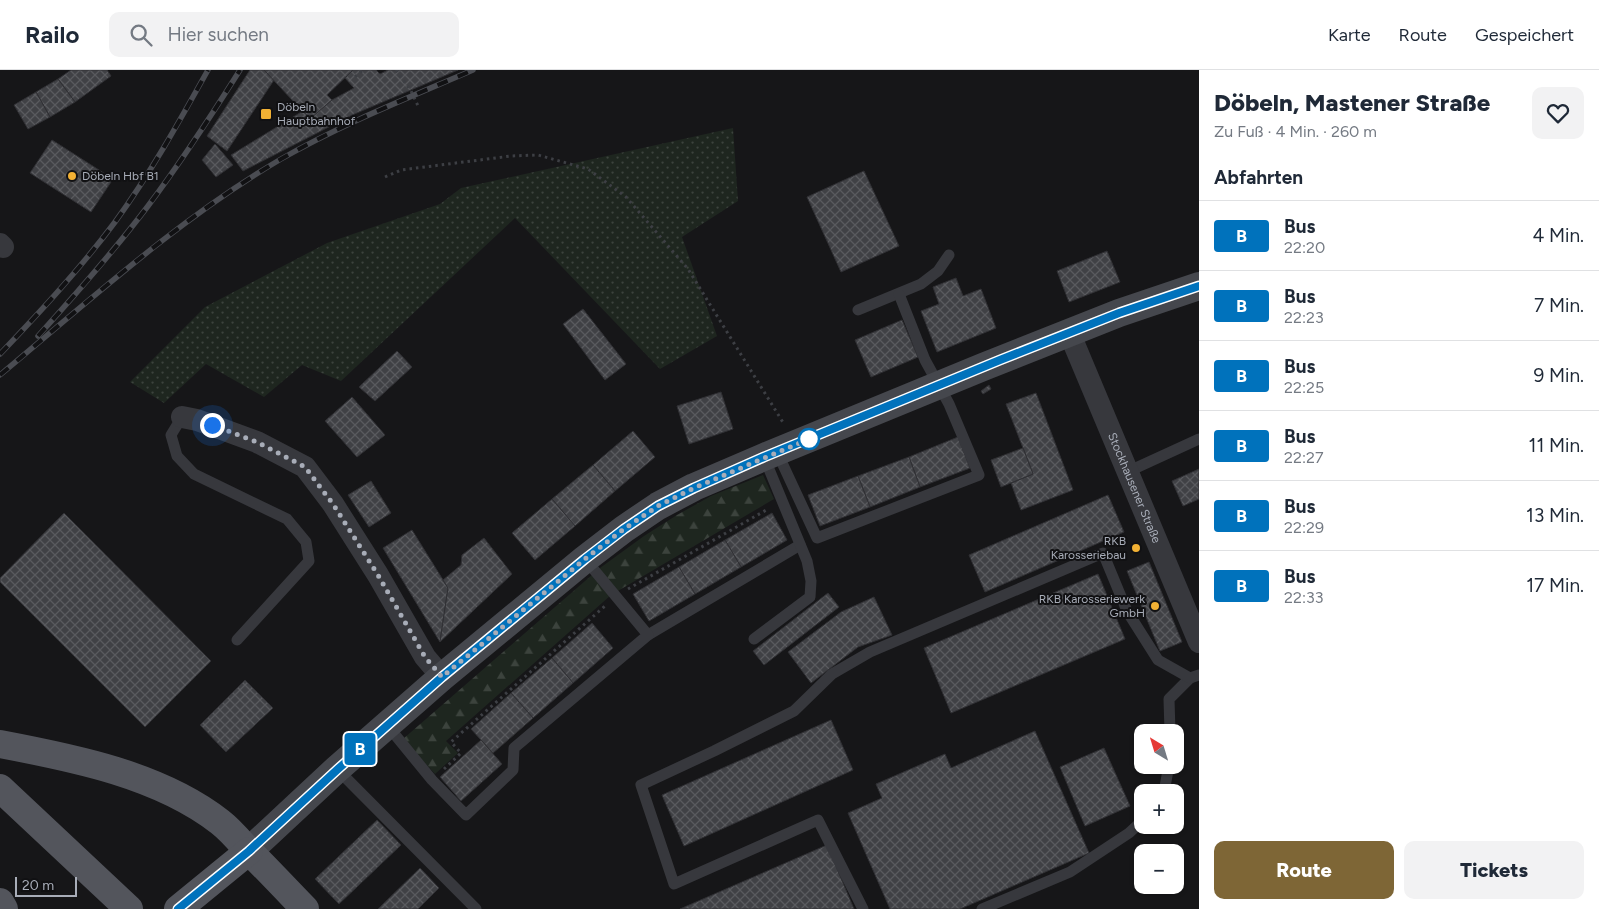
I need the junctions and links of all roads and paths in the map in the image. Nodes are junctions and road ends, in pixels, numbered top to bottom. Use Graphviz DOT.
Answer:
graph roads {
  1 [pos="363,70"];
  2 [pos="396,70"];
  3 [pos="355,78"];
  4 [pos="419,108"];
  5 [pos="385,177"];
  6 [pos="949,255"];
  7 [pos="1199,286"];
  8 [pos="899,294"];
  9 [pos="858,310"];
  10 [pos="1069,332"];
  11 [pos="939,385"];
  12 [pos="182,417"];
  13 [pos="1199,440"];
  14 [pos="778,451"];
  15 [pos="1127,472"];
  16 [pos="782,502"];
  17 [pos="800,545"];
  18 [pos="585,559"];
  19 [pos="616,596"];
  20 [pos="648,635"];
  21 [pos="754,639"];
  22 [pos="237,640"];
  23 [pos="1199,642"];
  24 [pos="442,677"];
  25 [pos="1194,677"];
  26 [pos="1170,724"];
  27 [pos="387,725"];
  28 [pos="0,744"];
  29 [pos="338,769"];
  30 [pos="432,780"];
  31 [pos="0,788"];
  32 [pos="1134,829"];
  33 [pos="249,851"];
  34 [pos="0,902"];
  35 [pos="4,909"];
  36 [pos="129,909"];
  37 [pos="178,909"];
  38 [pos="305,909"];
  39 [pos="476,909"];
  40 [pos="863,909"];
  41 [pos="982,909"];
  1 -- 3 [label="path"];
  2 -- 4 [label="path"];
  5 -- 14 [label="path"];
  6 -- 8 [label="lane"];
  7 -- 10 [label="main road"];
  8 -- 9 [label="lane"];
  8 -- 11 [label="lane"];
  10 -- 11 [label="main road"];
  10 -- 15 [label="street, Stockhausener Straße"];
  11 -- 14 [label="main road"];
  11 -- 14 [label="lane"];
  12 -- 22 [label="lane"];
  12 -- 24 [label="street"];
  13 -- 15 [label="lane"];
  14 -- 16 [label="lane"];
  14 -- 18 [label="main road"];
  15 -- 23 [label="street, Stockhausener Straße"];
  16 -- 17 [label="lane"];
  16 -- 19 [label="path"];
  17 -- 20 [label="lane"];
  17 -- 21 [label="lane"];
  18 -- 19 [label="lane"];
  18 -- 24 [label="main road"];
  19 -- 20 [label="lane"];
  19 -- 30 [label="path"];
  20 -- 30 [label="lane"];
  24 -- 27 [label="main road"];
  25 -- 26 [label="lane"];
  25 -- 40 [label="lane"];
  27 -- 29 [label="main road"];
  27 -- 30 [label="lane"];
  28 -- 33 [label="main road"];
  29 -- 33 [label="main road"];
  29 -- 39 [label="lane"];
  31 -- 36 [label="main road"];
  32 -- 41 [label="lane"];
  33 -- 37 [label="main road"];
  33 -- 38 [label="main road"];
  34 -- 35 [label="main road"];
}
